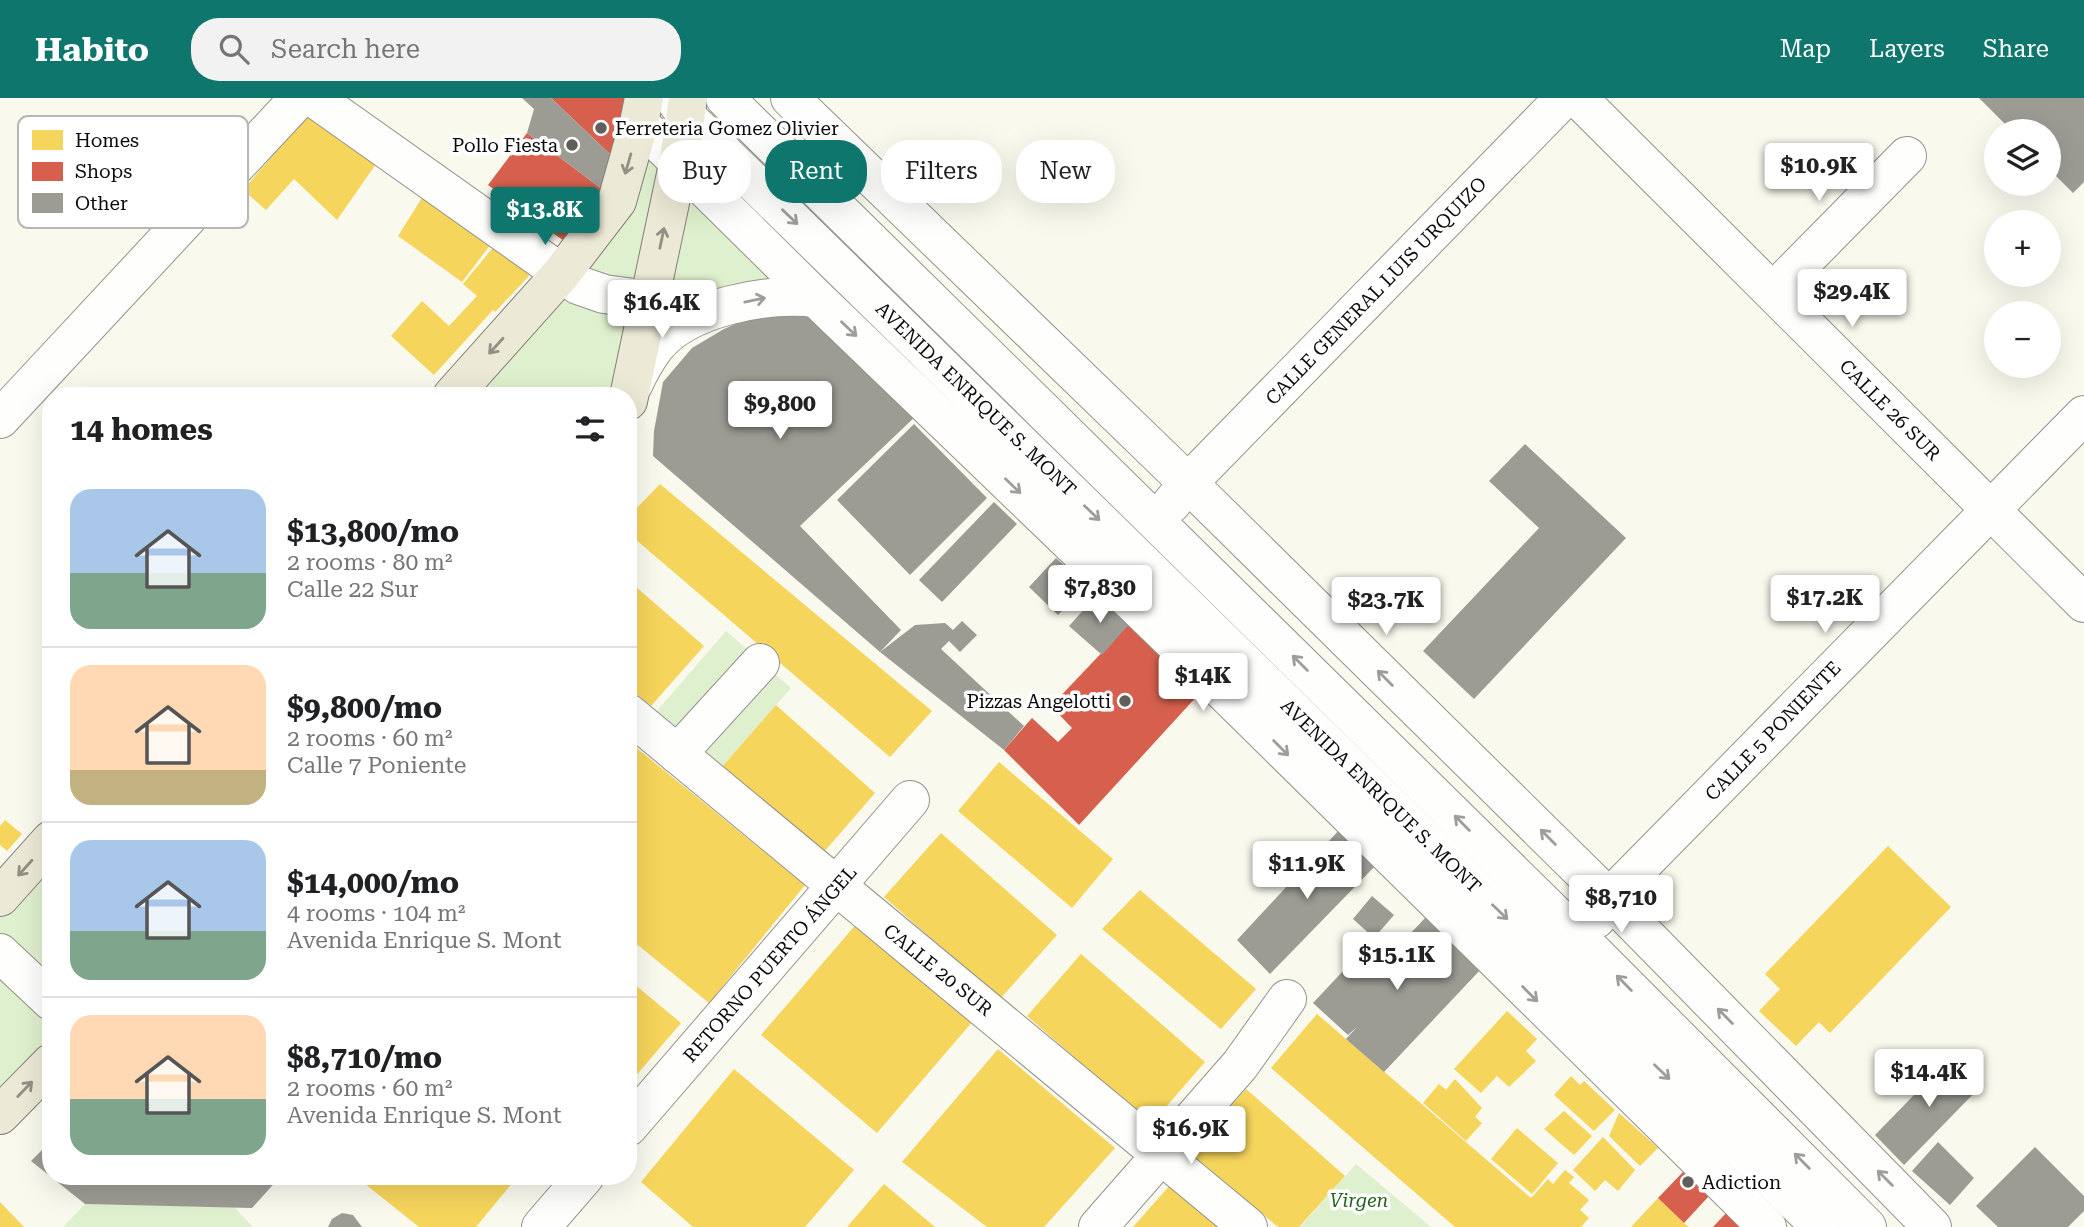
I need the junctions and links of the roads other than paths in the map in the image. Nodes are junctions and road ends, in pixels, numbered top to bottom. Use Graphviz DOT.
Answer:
graph roads {
  1 [pos="299,98"];
  2 [pos="314,98"];
  3 [pos="790,98"];
  4 [pos="1564,98"];
  5 [pos="1578,98"];
  6 [pos="738,102"];
  7 [pos="642,111"];
  8 [pos="690,113"];
  9 [pos="663,140"];
  10 [pos="683,140"];
  11 [pos="248,153"];
  12 [pos="1907,156"];
  13 [pos="669,203"];
  14 [pos="721,203"];
  15 [pos="178,228"];
  16 [pos="952,254"];
  17 [pos="561,274"];
  18 [pos="923,291"];
  19 [pos="1773,292"];
  20 [pos="816,298"];
  21 [pos="649,300"];
  22 [pos="700,315"];
  23 [pos="460,387"];
  24 [pos="631,387"];
  25 [pos="633,387"];
  26 [pos="2084,415"];
  27 [pos="0,419"];
  28 [pos="1188,483"];
  29 [pos="1990,509"];
  30 [pos="1157,522"];
  31 [pos="2084,603"];
  32 [pos="760,663"];
  33 [pos="637,721"];
  34 [pos="677,754"];
  35 [pos="910,800"];
  36 [pos="42,850"];
  37 [pos="837,887"];
  38 [pos="0,897"];
  39 [pos="1609,898"];
  40 [pos="1582,941"];
  41 [pos="0,953"];
  42 [pos="42,993"];
  43 [pos="1287,999"];
  44 [pos="42,1072"];
  45 [pos="0,1115"];
  46 [pos="637,1117"];
  47 [pos="1162,1154"];
  48 [pos="578,1185"];
  49 [pos="541,1227"];
  50 [pos="1098,1227"];
  51 [pos="1248,1227"];
  52 [pos="1767,1227"];
  53 [pos="1821,1227"];
  54 [pos="1867,1227"];
  55 [pos="1933,1227"];
  1 -- 11 [label="street"];
  2 -- 17 [label="street"];
  3 -- 16 [label="street"];
  4 -- 28 [label="street, CALLE GENERAL LUIS URQUIZO"];
  5 -- 19 [label="street, CALLE 26 SUR"];
  6 -- 8 [label="street"];
  6 -- 18 [label="street, AVENIDA ENRIQUE S. MONT"];
  7 -- 9 [label="street"];
  7 -- 17 [label="main road, one-way"];
  8 -- 10 [label="main road"];
  8 -- 53 [label="street, AVENIDA ENRIQUE S. MONT, one-way"];
  12 -- 19 [label="street"];
  21 -- 13 [label="main road, one-way"];
  14 -- 20 [label="street"];
  15 -- 27 [label="street"];
  16 -- 18 [label="street"];
  16 -- 28 [label="street"];
  17 -- 21 [label="street"];
  17 -- 23 [label="main road, one-way"];
  18 -- 30 [label="street, AVENIDA ENRIQUE S. MONT"];
  19 -- 29 [label="street, CALLE 26 SUR"];
  22 -- 20 [label="street, one-way"];
  20 -- 52 [label="street, one-way"];
  21 -- 22 [label="street"];
  21 -- 24 [label="main road"];
  22 -- 25 [label="street"];
  26 -- 29 [label="street, CALLE 5 PONIENTE"];
  28 -- 30 [label="street, CALLE GENERAL LUIS URQUIZO"];
  39 -- 28 [label="street, one-way"];
  29 -- 31 [label="street, CALLE 26 SUR"];
  29 -- 39 [label="street, CALLE 5 PONIENTE"];
  40 -- 30 [label="street, AVENIDA ENRIQUE S. MONT, one-way"];
  32 -- 34 [label="street"];
  33 -- 34 [label="street, CALLE 20 SUR"];
  34 -- 37 [label="street, CALLE 20 SUR"];
  35 -- 37 [label="street, RETORNO PUERTO ÁNGEL"];
  36 -- 38 [label="main road, one-way"];
  37 -- 46 [label="street, RETORNO PUERTO ÁNGEL"];
  37 -- 47 [label="street, CALLE 20 SUR"];
  39 -- 40 [label="street, CALLE 5 PONIENTE"];
  55 -- 39 [label="street, one-way"];
  54 -- 40 [label="street, AVENIDA ENRIQUE S. MONT, one-way"];
  41 -- 42 [label="street"];
  43 -- 47 [label="street"];
  45 -- 44 [label="main road, one-way"];
  47 -- 50 [label="street"];
  47 -- 51 [label="street, CALLE 20 SUR"];
  48 -- 49 [label="street"];
}
